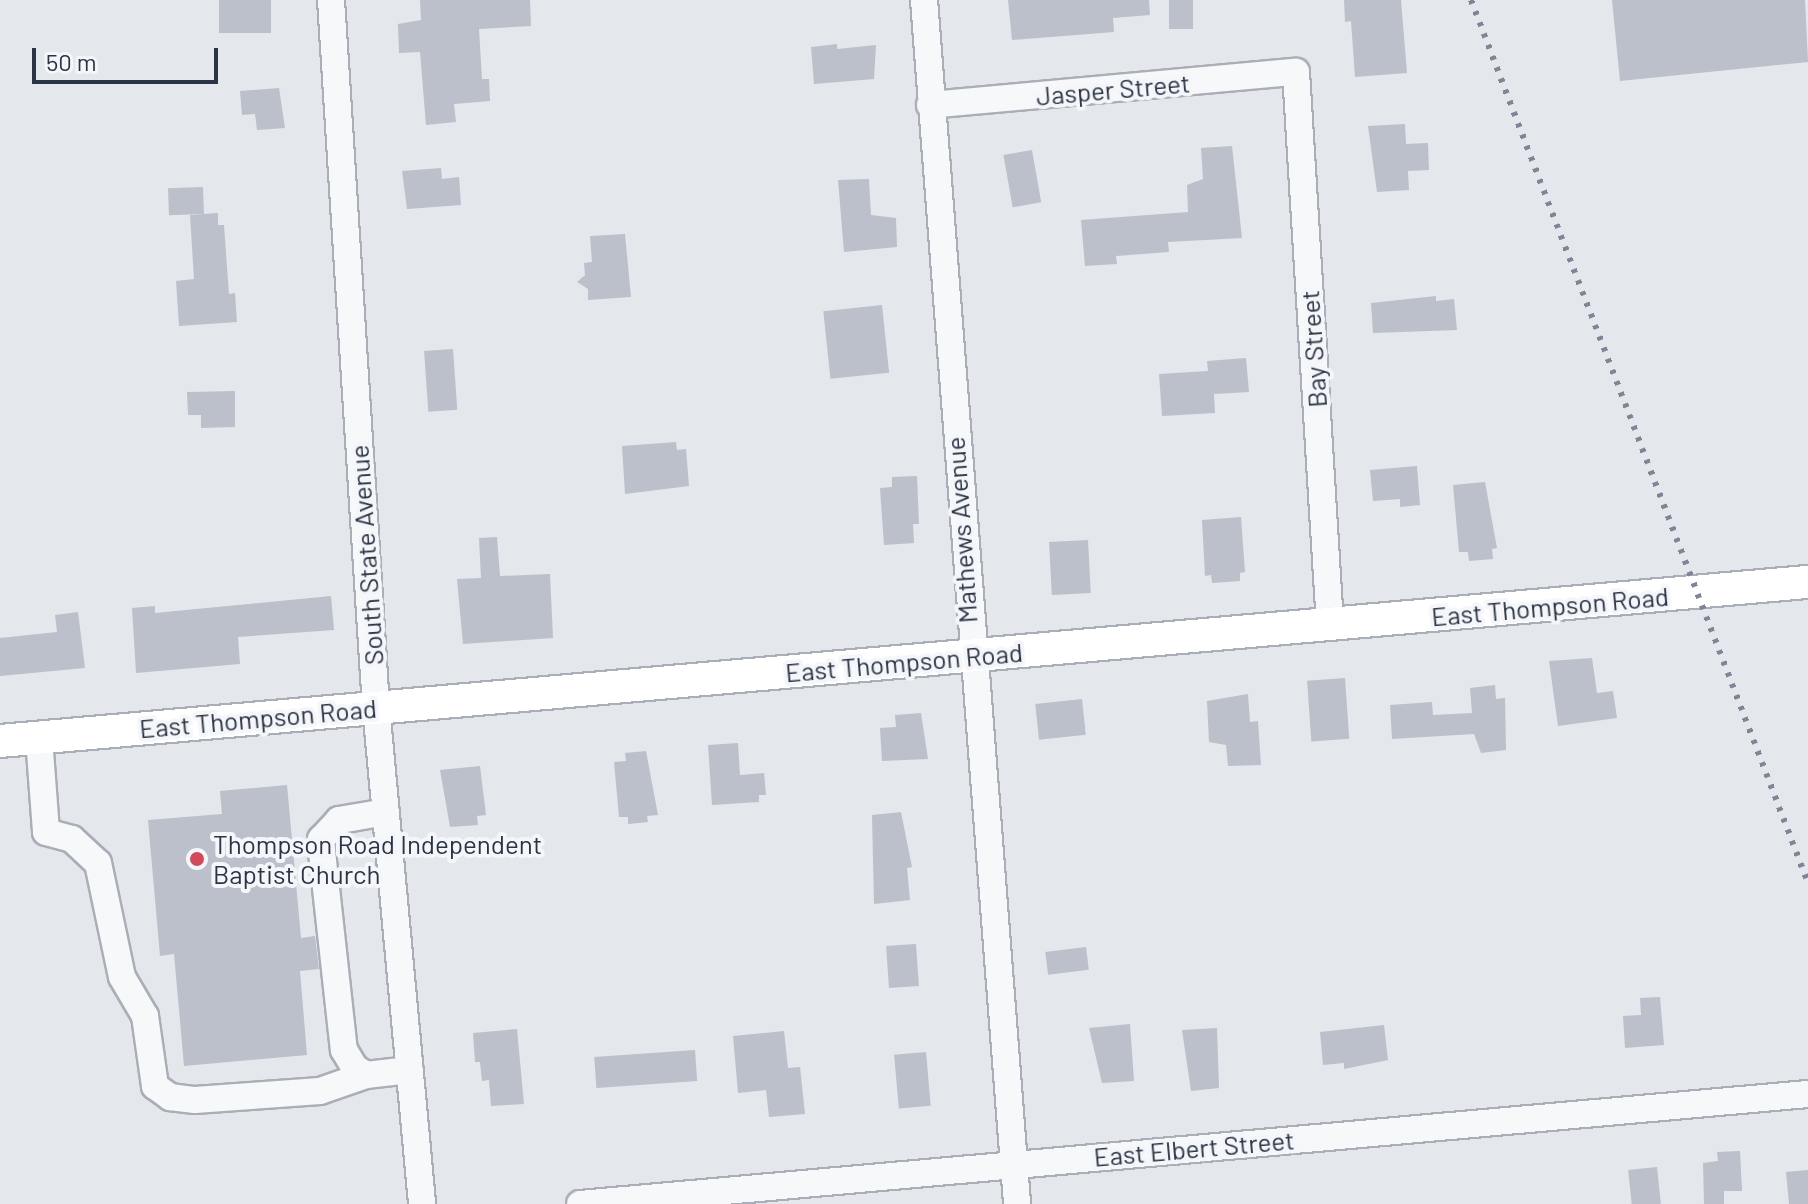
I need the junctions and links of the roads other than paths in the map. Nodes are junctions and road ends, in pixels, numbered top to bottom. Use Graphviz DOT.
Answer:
graph roads {
  1 [pos="331,0"];
  2 [pos="924,0"];
  3 [pos="1296,72"];
  4 [pos="930,105"];
  5 [pos="1808,582"];
  6 [pos="1330,625"];
  7 [pos="971,657"];
  8 [pos="376,707"];
  9 [pos="39,738"];
  10 [pos="0,741"];
  11 [pos="386,812"];
  12 [pos="410,1070"];
  13 [pos="366,1075"];
  14 [pos="1808,1094"];
  15 [pos="1014,1164"];
  16 [pos="422,1204"];
  17 [pos="580,1204"];
  18 [pos="1017,1204"];
  1 -- 8 [label="street, South State Avenue"];
  2 -- 4 [label="street, Mathews Avenue"];
  3 -- 4 [label="street, Jasper Street"];
  3 -- 6 [label="street, Bay Street"];
  4 -- 7 [label="street, Mathews Avenue"];
  5 -- 6 [label="main road, East Thompson Road"];
  6 -- 7 [label="main road, East Thompson Road"];
  7 -- 8 [label="main road, East Thompson Road"];
  7 -- 15 [label="street, Mathews Avenue"];
  8 -- 9 [label="main road, East Thompson Road"];
  8 -- 11 [label="street, South State Avenue"];
  9 -- 10 [label="main road, East Thompson Road"];
  9 -- 13 [label="street"];
  11 -- 12 [label="street, South State Avenue"];
  11 -- 13 [label="street"];
  12 -- 13 [label="street"];
  12 -- 16 [label="street, South State Avenue"];
  14 -- 15 [label="street, East Elbert Street"];
  15 -- 17 [label="street, East Elbert Street"];
  15 -- 18 [label="street, Mathews Avenue"];
}
